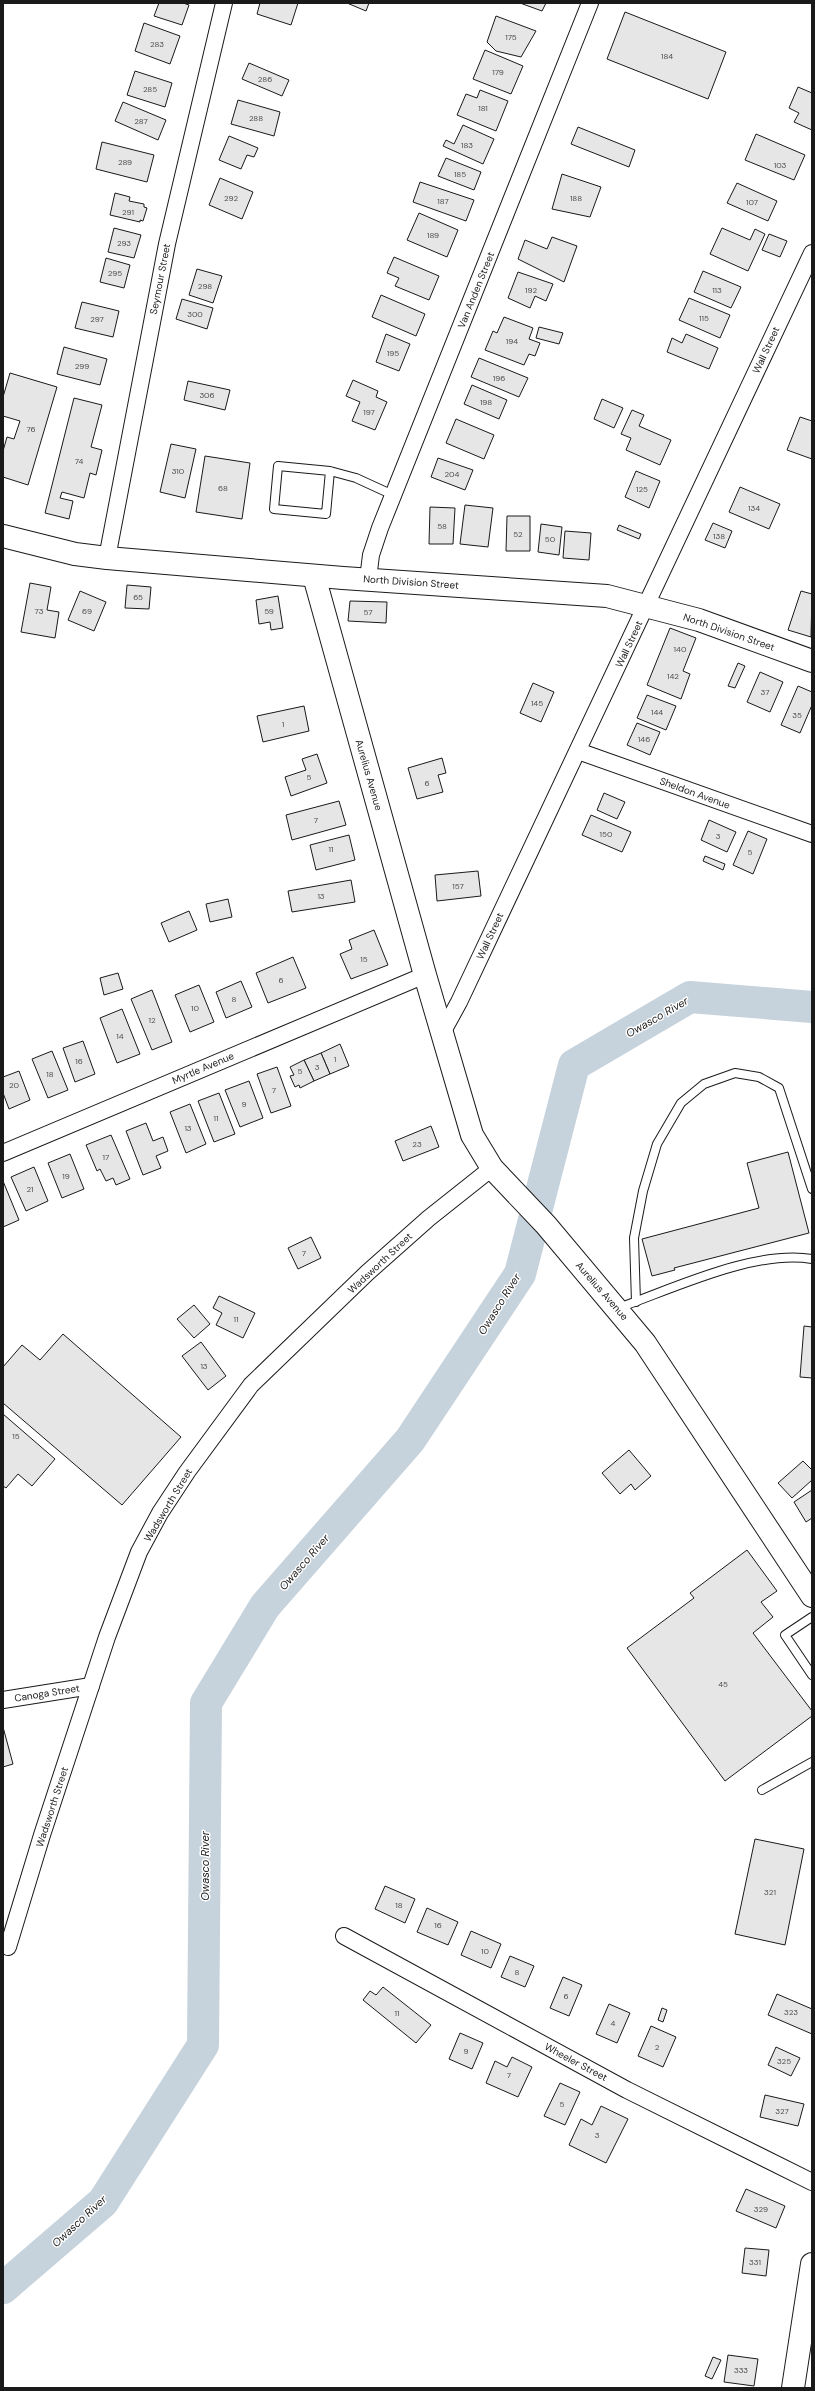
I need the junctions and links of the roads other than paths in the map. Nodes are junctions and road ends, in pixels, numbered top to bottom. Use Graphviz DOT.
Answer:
graph roads {
  1 [pos="224,3"];
  2 [pos="590,3"];
  3 [pos="812,253"];
  4 [pos="330,471"];
  5 [pos="393,495"];
  6 [pos="3,536"];
  7 [pos="107,558"];
  8 [pos="314,576"];
  9 [pos="368,579"];
  10 [pos="647,605"];
  11 [pos="812,661"];
  12 [pos="578,751"];
  13 [pos="812,834"];
  14 [pos="425,975"];
  15 [pos="442,1032"];
  16 [pos="3,1153"];
  17 [pos="497,1174"];
  18 [pos="812,1189"];
  19 [pos="812,1259"];
  20 [pos="627,1305"];
  21 [pos="812,1596"];
  22 [pos="812,1616"];
  23 [pos="812,1675"];
  24 [pos="91,1686"];
  25 [pos="3,1700"];
  26 [pos="812,1762"];
  27 [pos="762,1790"];
  28 [pos="344,1936"];
  29 [pos="8,1947"];
  30 [pos="812,2182"];
  31 [pos="812,2264"];
  32 [pos="792,2388"];
  1 -- 7 [label="street, Seymour Street"];
  2 -- 5 [label="street, Van Anden Street"];
  3 -- 10 [label="street, Wall Street"];
  4 -- 4 [label="lane"];
  4 -- 5 [label="lane"];
  5 -- 9 [label="street, Van Anden Street"];
  6 -- 7 [label="street, North Division Street"];
  7 -- 8 [label="street, North Division Street"];
  8 -- 9 [label="street, North Division Street"];
  8 -- 14 [label="street, Aurelius Avenue"];
  9 -- 10 [label="street, North Division Street"];
  10 -- 11 [label="street, North Division Street"];
  10 -- 12 [label="street, Wall Street"];
  12 -- 13 [label="street, Sheldon Avenue"];
  12 -- 15 [label="street, Wall Street"];
  14 -- 15 [label="street, Aurelius Avenue"];
  14 -- 16 [label="street, Myrtle Avenue"];
  15 -- 17 [label="street, Aurelius Avenue"];
  17 -- 20 [label="street, Aurelius Avenue"];
  17 -- 24 [label="street, Wadsworth Street"];
  18 -- 20 [label="lane"];
  19 -- 20 [label="lane"];
  20 -- 21 [label="street, Aurelius Avenue"];
  22 -- 23 [label="lane"];
  24 -- 25 [label="street, Canoga Street"];
  24 -- 29 [label="street, Wadsworth Street"];
  26 -- 27 [label="lane"];
  28 -- 30 [label="street, Wheeler Street"];
  31 -- 32 [label="street"];
}
